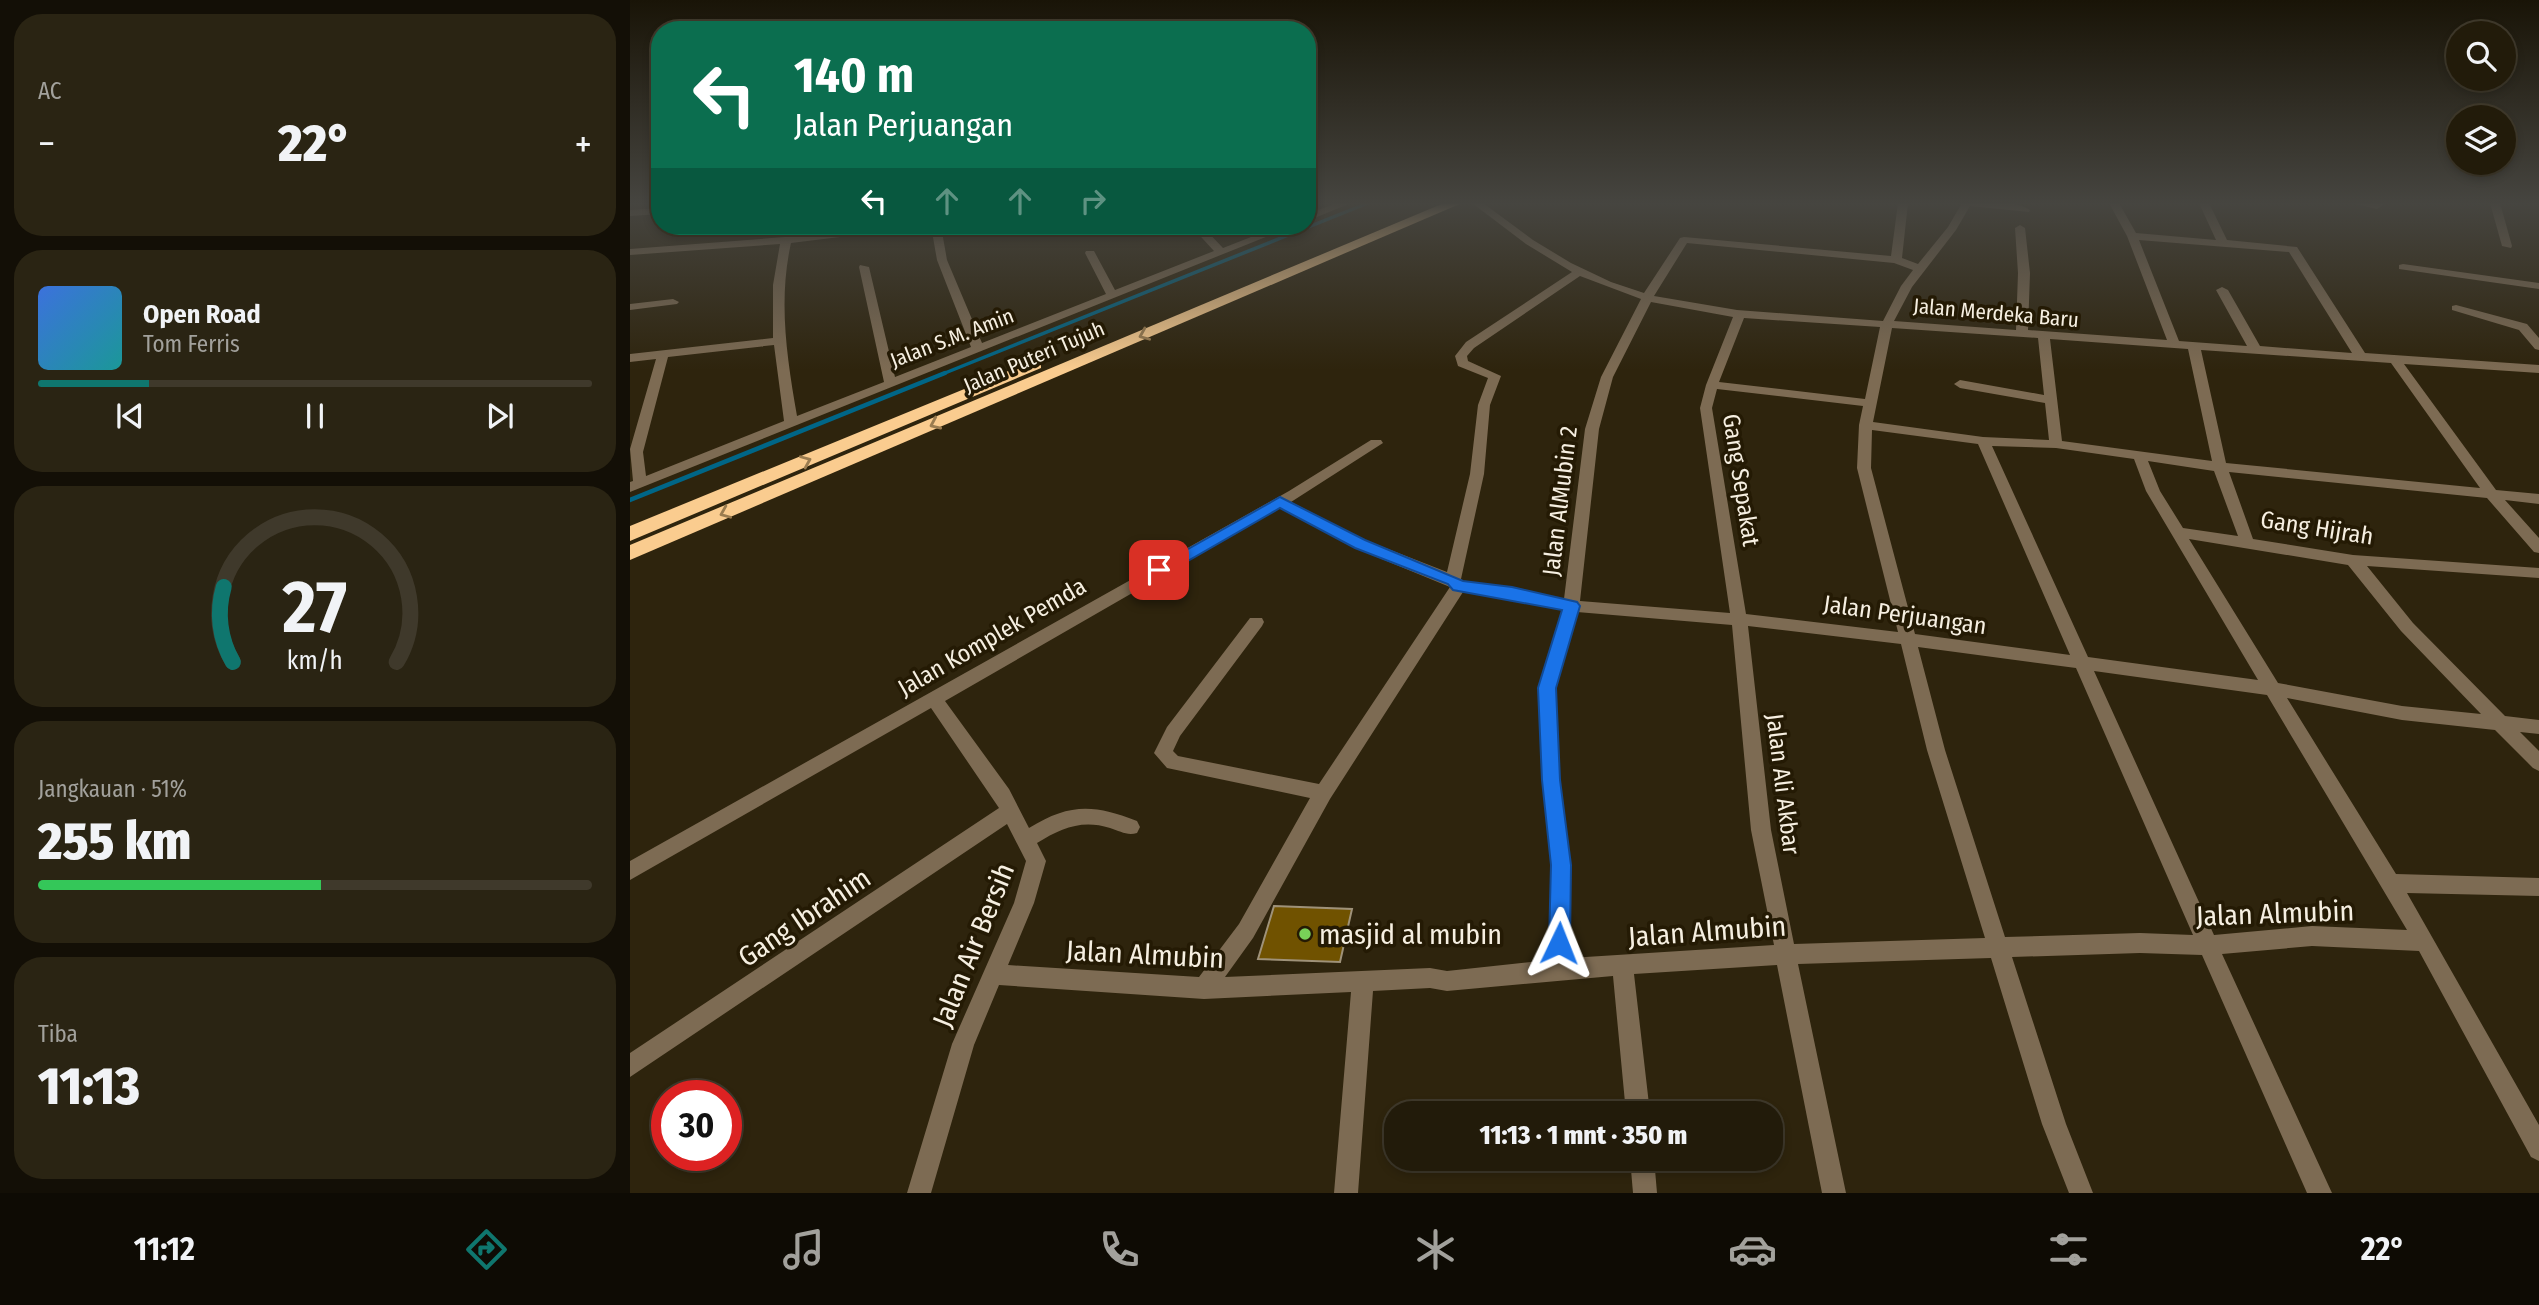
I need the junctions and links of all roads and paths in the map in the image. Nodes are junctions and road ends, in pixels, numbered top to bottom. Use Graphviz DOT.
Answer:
graph roads {
  1 [pos="782,259"];
  2 [pos="942,259"];
  3 [pos="1093,259"];
  4 [pos="1204,259"];
  5 [pos="1296,259"];
  6 [pos="1318,259"];
  7 [pos="1557,259"];
  8 [pos="1672,259"];
  9 [pos="1882,259"];
  10 [pos="1928,259"];
  11 [pos="2023,259"];
  12 [pos="2141,259"];
  13 [pos="2299,259"];
  14 [pos="1896,260"];
  15 [pos="864,267"];
  16 [pos="2403,267"];
  17 [pos="1920,269"];
  18 [pos="1579,272"];
  19 [pos="2539,286"];
  20 [pos="2222,290"];
  21 [pos="1112,295"];
  22 [pos="1647,298"];
  23 [pos="673,302"];
  24 [pos="630,307"];
  25 [pos="2456,308"];
  26 [pos="1740,313"];
  27 [pos="1887,324"];
  28 [pos="2022,335"];
  29 [pos="2044,337"];
  30 [pos="778,341"];
  31 [pos="2175,345"];
  32 [pos="2539,346"];
  33 [pos="2194,347"];
  34 [pos="978,349"];
  35 [pos="2256,351"];
  36 [pos="663,354"];
  37 [pos="2361,357"];
  38 [pos="630,358"];
  39 [pos="2395,359"];
  40 [pos="2539,369"];
  41 [pos="890,383"];
  42 [pos="1712,384"];
  43 [pos="1960,384"];
  44 [pos="2049,400"];
  45 [pos="1870,402"];
  46 [pos="963,403"];
  47 [pos="791,421"];
  48 [pos="1866,425"];
  49 [pos="1983,441"];
  50 [pos="1376,443"];
  51 [pos="2056,444"];
  52 [pos="2139,455"];
  53 [pos="2220,467"];
  54 [pos="635,486"];
  55 [pos="2492,495"];
  56 [pos="2539,499"];
  57 [pos="1280,502"];
  58 [pos="2179,532"];
  59 [pos="630,534"];
  60 [pos="2246,542"];
  61 [pos="2539,548"];
  62 [pos="630,553"];
  63 [pos="2353,560"];
  64 [pos="2539,573"];
  65 [pos="1456,583"];
  66 [pos="1572,606"];
  67 [pos="1739,618"];
  68 [pos="1256,622"];
  69 [pos="1908,640"];
  70 [pos="2083,664"];
  71 [pos="2274,689"];
  72 [pos="934,699"];
  73 [pos="2497,724"];
  74 [pos="2539,727"];
  75 [pos="2539,763"];
  76 [pos="1323,793"];
  77 [pos="1008,813"];
  78 [pos="1130,827"];
  79 [pos="1026,840"];
  80 [pos="630,871"];
  81 [pos="2389,883"];
  82 [pos="2539,887"];
  83 [pos="2425,941"];
  84 [pos="2207,945"];
  85 [pos="1998,948"];
  86 [pos="1785,954"];
  87 [pos="1622,965"];
  88 [pos="1559,969"];
  89 [pos="994,974"];
  90 [pos="1363,982"];
  91 [pos="1204,988"];
  92 [pos="630,1066"];
  93 [pos="1637,1101"];
  94 [pos="2539,1149"];
  95 [pos="1643,1171"];
  96 [pos="919,1193"];
  97 [pos="1346,1193"];
  98 [pos="1645,1193"];
  99 [pos="1833,1193"];
  100 [pos="2081,1193"];
  101 [pos="2320,1193"];
  1 -- 30 [label="street"];
  2 -- 34 [label="street"];
  3 -- 21 [label="street"];
  4 -- 21 [label="street, Jalan S.M. Amin"];
  5 -- 46 [label="highway, Jalan Puteri Tujuh"];
  6 -- 46 [label="highway, Jalan Puteri Tujuh, one-way"];
  7 -- 18 [label="street, Jalan Merdeka Baru"];
  8 -- 22 [label="street, Jalan AlMubin 2"];
  9 -- 14 [label="street, Jalan AlMubin 2"];
  10 -- 17 [label="street"];
  11 -- 28 [label="street"];
  12 -- 31 [label="street"];
  13 -- 37 [label="street"];
  14 -- 17 [label="street"];
  15 -- 41 [label="street"];
  16 -- 19 [label="street"];
  17 -- 27 [label="street"];
  18 -- 22 [label="street, Jalan Merdeka Baru"];
  18 -- 65 [label="street"];
  20 -- 35 [label="street"];
  21 -- 34 [label="street, Jalan S.M. Amin"];
  22 -- 26 [label="street, Jalan Merdeka Baru"];
  22 -- 66 [label="street, Jalan AlMubin 2"];
  23 -- 24 [label="street"];
  25 -- 32 [label="street"];
  26 -- 27 [label="street, Jalan Merdeka Baru"];
  26 -- 42 [label="street, Gang Sepakat"];
  27 -- 28 [label="street, Jalan Merdeka Baru"];
  27 -- 45 [label="street"];
  28 -- 29 [label="street, Jalan Merdeka Baru"];
  29 -- 31 [label="street, Jalan Merdeka Baru"];
  29 -- 44 [label="street"];
  30 -- 36 [label="street"];
  30 -- 47 [label="street"];
  31 -- 33 [label="street, Jalan Merdeka Baru"];
  33 -- 35 [label="street, Jalan Merdeka Baru"];
  33 -- 53 [label="street, Gang Hijrah"];
  34 -- 41 [label="street, Jalan S.M. Amin"];
  35 -- 37 [label="street, Jalan Merdeka Baru"];
  36 -- 38 [label="street"];
  36 -- 54 [label="street"];
  37 -- 39 [label="street, Jalan Merdeka Baru"];
  39 -- 40 [label="street, Jalan Merdeka Baru"];
  39 -- 55 [label="street"];
  41 -- 47 [label="street, Jalan S.M. Amin"];
  42 -- 45 [label="street"];
  42 -- 67 [label="street, Gang Sepakat"];
  43 -- 44 [label="street"];
  44 -- 51 [label="street"];
  45 -- 48 [label="street"];
  59 -- 46 [label="highway, Jalan Puteri Tujuh, one-way"];
  46 -- 62 [label="highway, Jalan Puteri Tujuh, one-way"];
  47 -- 54 [label="street, Jalan S.M. Amin"];
  48 -- 49 [label="street"];
  48 -- 69 [label="street"];
  49 -- 51 [label="street"];
  49 -- 70 [label="street"];
  50 -- 57 [label="street, Jalan Komplek Pemda"];
  51 -- 52 [label="street"];
  52 -- 53 [label="street"];
  52 -- 58 [label="street"];
  53 -- 55 [label="street"];
  53 -- 60 [label="street, Gang Hijrah"];
  55 -- 56 [label="street"];
  55 -- 61 [label="street"];
  57 -- 65 [label="street, Jalan Perjuangan"];
  57 -- 72 [label="street, Jalan Komplek Pemda"];
  58 -- 60 [label="street"];
  58 -- 71 [label="street"];
  60 -- 63 [label="street, Gang Hijrah"];
  63 -- 64 [label="street, Gang Hijrah"];
  63 -- 73 [label="street"];
  65 -- 66 [label="street, Jalan Perjuangan"];
  65 -- 76 [label="street"];
  66 -- 67 [label="street, Jalan Perjuangan"];
  66 -- 88 [label="street, Jalan AlMubin 2"];
  67 -- 69 [label="street, Jalan Perjuangan"];
  67 -- 86 [label="street, Jalan Ali Akbar"];
  68 -- 76 [label="street"];
  69 -- 70 [label="street, Jalan Perjuangan"];
  69 -- 85 [label="street"];
  70 -- 71 [label="street, Jalan Perjuangan"];
  70 -- 84 [label="street"];
  71 -- 73 [label="street, Jalan Perjuangan"];
  71 -- 81 [label="street"];
  72 -- 77 [label="street, Jalan Air Bersih"];
  72 -- 80 [label="street, Jalan Komplek Pemda"];
  73 -- 74 [label="street, Jalan Perjuangan"];
  73 -- 75 [label="street"];
  76 -- 91 [label="street"];
  77 -- 79 [label="street, Jalan Air Bersih"];
  77 -- 92 [label="street, Gang Ibrahim"];
  78 -- 79 [label="street"];
  79 -- 89 [label="street, Jalan Air Bersih"];
  81 -- 82 [label="street"];
  81 -- 83 [label="street"];
  83 -- 84 [label="street, Jalan Almubin"];
  83 -- 94 [label="street"];
  84 -- 85 [label="street, Jalan Almubin"];
  84 -- 101 [label="street"];
  85 -- 86 [label="street, Jalan Almubin"];
  85 -- 100 [label="street"];
  86 -- 87 [label="street, Jalan Almubin"];
  86 -- 99 [label="street, Jalan Ali Akbar"];
  87 -- 88 [label="street, Jalan Almubin"];
  87 -- 93 [label="street"];
  88 -- 90 [label="street, Jalan Almubin"];
  89 -- 91 [label="street, Jalan Almubin"];
  89 -- 96 [label="street, Jalan Air Bersih"];
  90 -- 91 [label="street, Jalan Almubin"];
  90 -- 97 [label="street"];
  95 -- 98 [label="street"];
}
